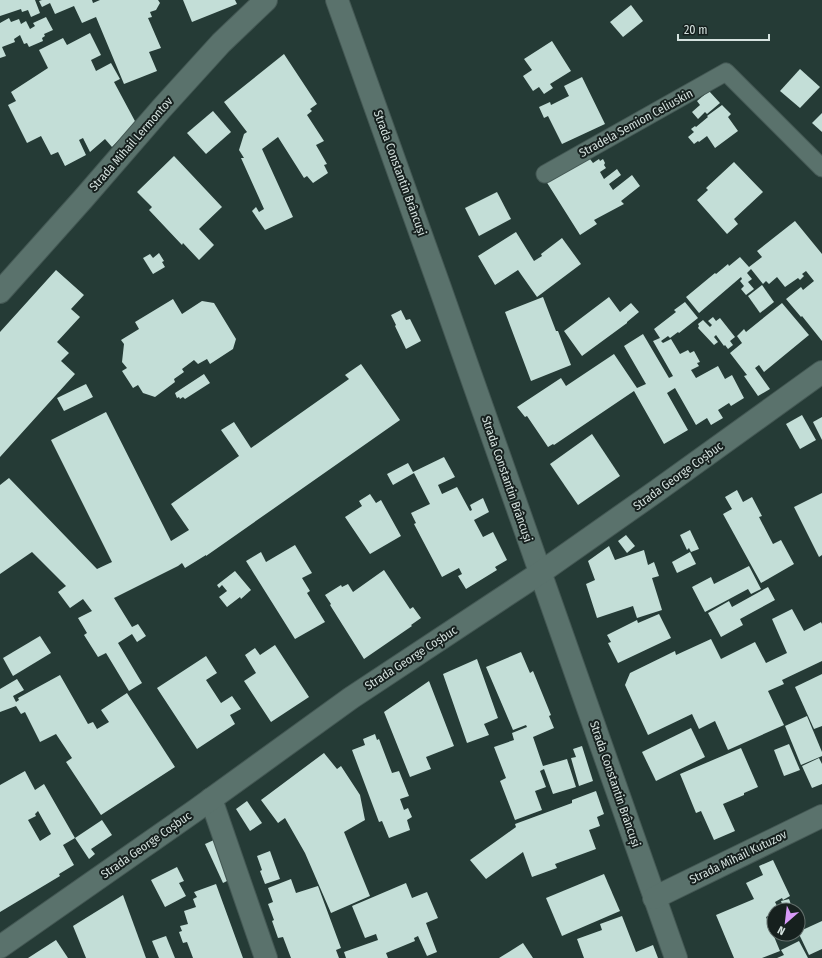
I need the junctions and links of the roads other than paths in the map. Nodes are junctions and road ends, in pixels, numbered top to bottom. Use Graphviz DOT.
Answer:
graph roads {
  1 [pos="266,0"];
  2 [pos="337,0"];
  3 [pos="822,168"];
  4 [pos="545,174"];
  5 [pos="0,292"];
  6 [pos="822,372"];
  7 [pos="540,573"];
  8 [pos="211,799"];
  9 [pos="822,816"];
  10 [pos="654,898"];
  11 [pos="0,947"];
  12 [pos="266,958"];
  13 [pos="676,958"];
  1 -- 5 [label="street, Strada Mihail Lermontov"];
  2 -- 7 [label="street, Strada Constantin Brâncuși"];
  3 -- 4 [label="lane, Stradela Semion Celiuskin"];
  6 -- 7 [label="street, Strada George Coșbuc"];
  7 -- 8 [label="street, Strada George Coșbuc"];
  7 -- 10 [label="street, Strada Constantin Brâncuși"];
  8 -- 11 [label="street, Strada George Coșbuc"];
  8 -- 12 [label="street"];
  9 -- 10 [label="street, Strada Mihail Kutuzov"];
  10 -- 13 [label="street, Strada Constantin Brâncuși"];
}
